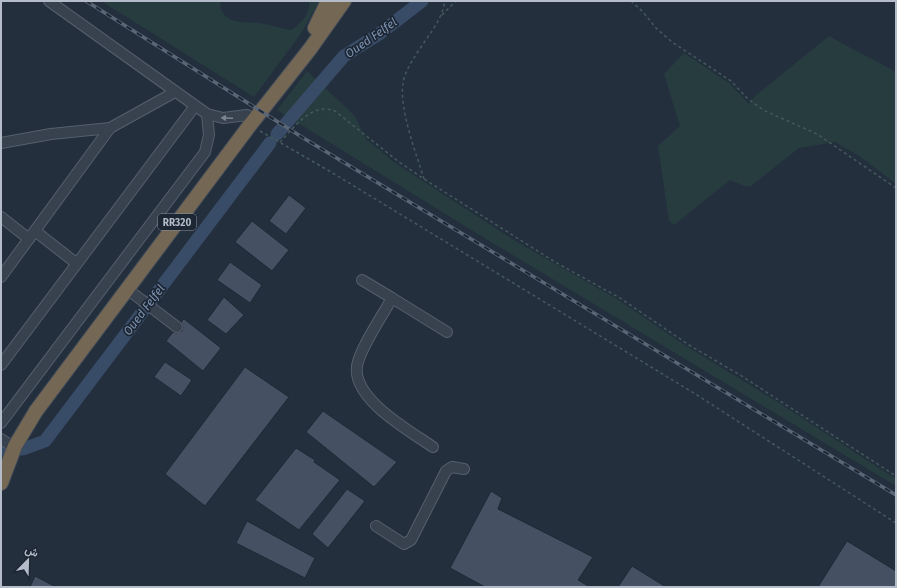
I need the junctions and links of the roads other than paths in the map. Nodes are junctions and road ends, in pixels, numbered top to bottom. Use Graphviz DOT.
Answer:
graph roads {
  1 [pos="49,1"];
  2 [pos="328,1"];
  3 [pos="344,1"];
  4 [pos="175,92"];
  5 [pos="195,106"];
  6 [pos="207,114"];
  7 [pos="248,120"];
  8 [pos="110,128"];
  9 [pos="1,143"];
  10 [pos="1,217"];
  11 [pos="32,235"];
  12 [pos="76,263"];
  13 [pos="1,277"];
  14 [pos="362,280"];
  15 [pos="127,289"];
  16 [pos="392,298"];
  17 [pos="177,327"];
  18 [pos="447,332"];
  19 [pos="3,360"];
  20 [pos="1,423"];
  21 [pos="434,447"];
  22 [pos="6,448"];
  23 [pos="464,469"];
  24 [pos="1,483"];
  25 [pos="376,526"];
  1 -- 4 [label="street"];
  2 -- 7 [label="highway, RR320"];
  3 -- 7 [label="highway, RR320"];
  4 -- 5 [label="street"];
  4 -- 8 [label="street"];
  5 -- 6 [label="street"];
  5 -- 12 [label="street"];
  7 -- 6 [label="street, one-way"];
  6 -- 20 [label="street"];
  7 -- 15 [label="highway, RR320"];
  7 -- 22 [label="highway, RR320"];
  8 -- 9 [label="street"];
  8 -- 11 [label="street"];
  10 -- 11 [label="street"];
  11 -- 12 [label="street"];
  11 -- 13 [label="street"];
  12 -- 19 [label="street"];
  14 -- 16 [label="street"];
  15 -- 17 [label="street"];
  15 -- 22 [label="highway, RR320"];
  16 -- 18 [label="street"];
  16 -- 21 [label="street"];
  22 -- 24 [label="highway, RR320"];
  23 -- 25 [label="street"];
}
